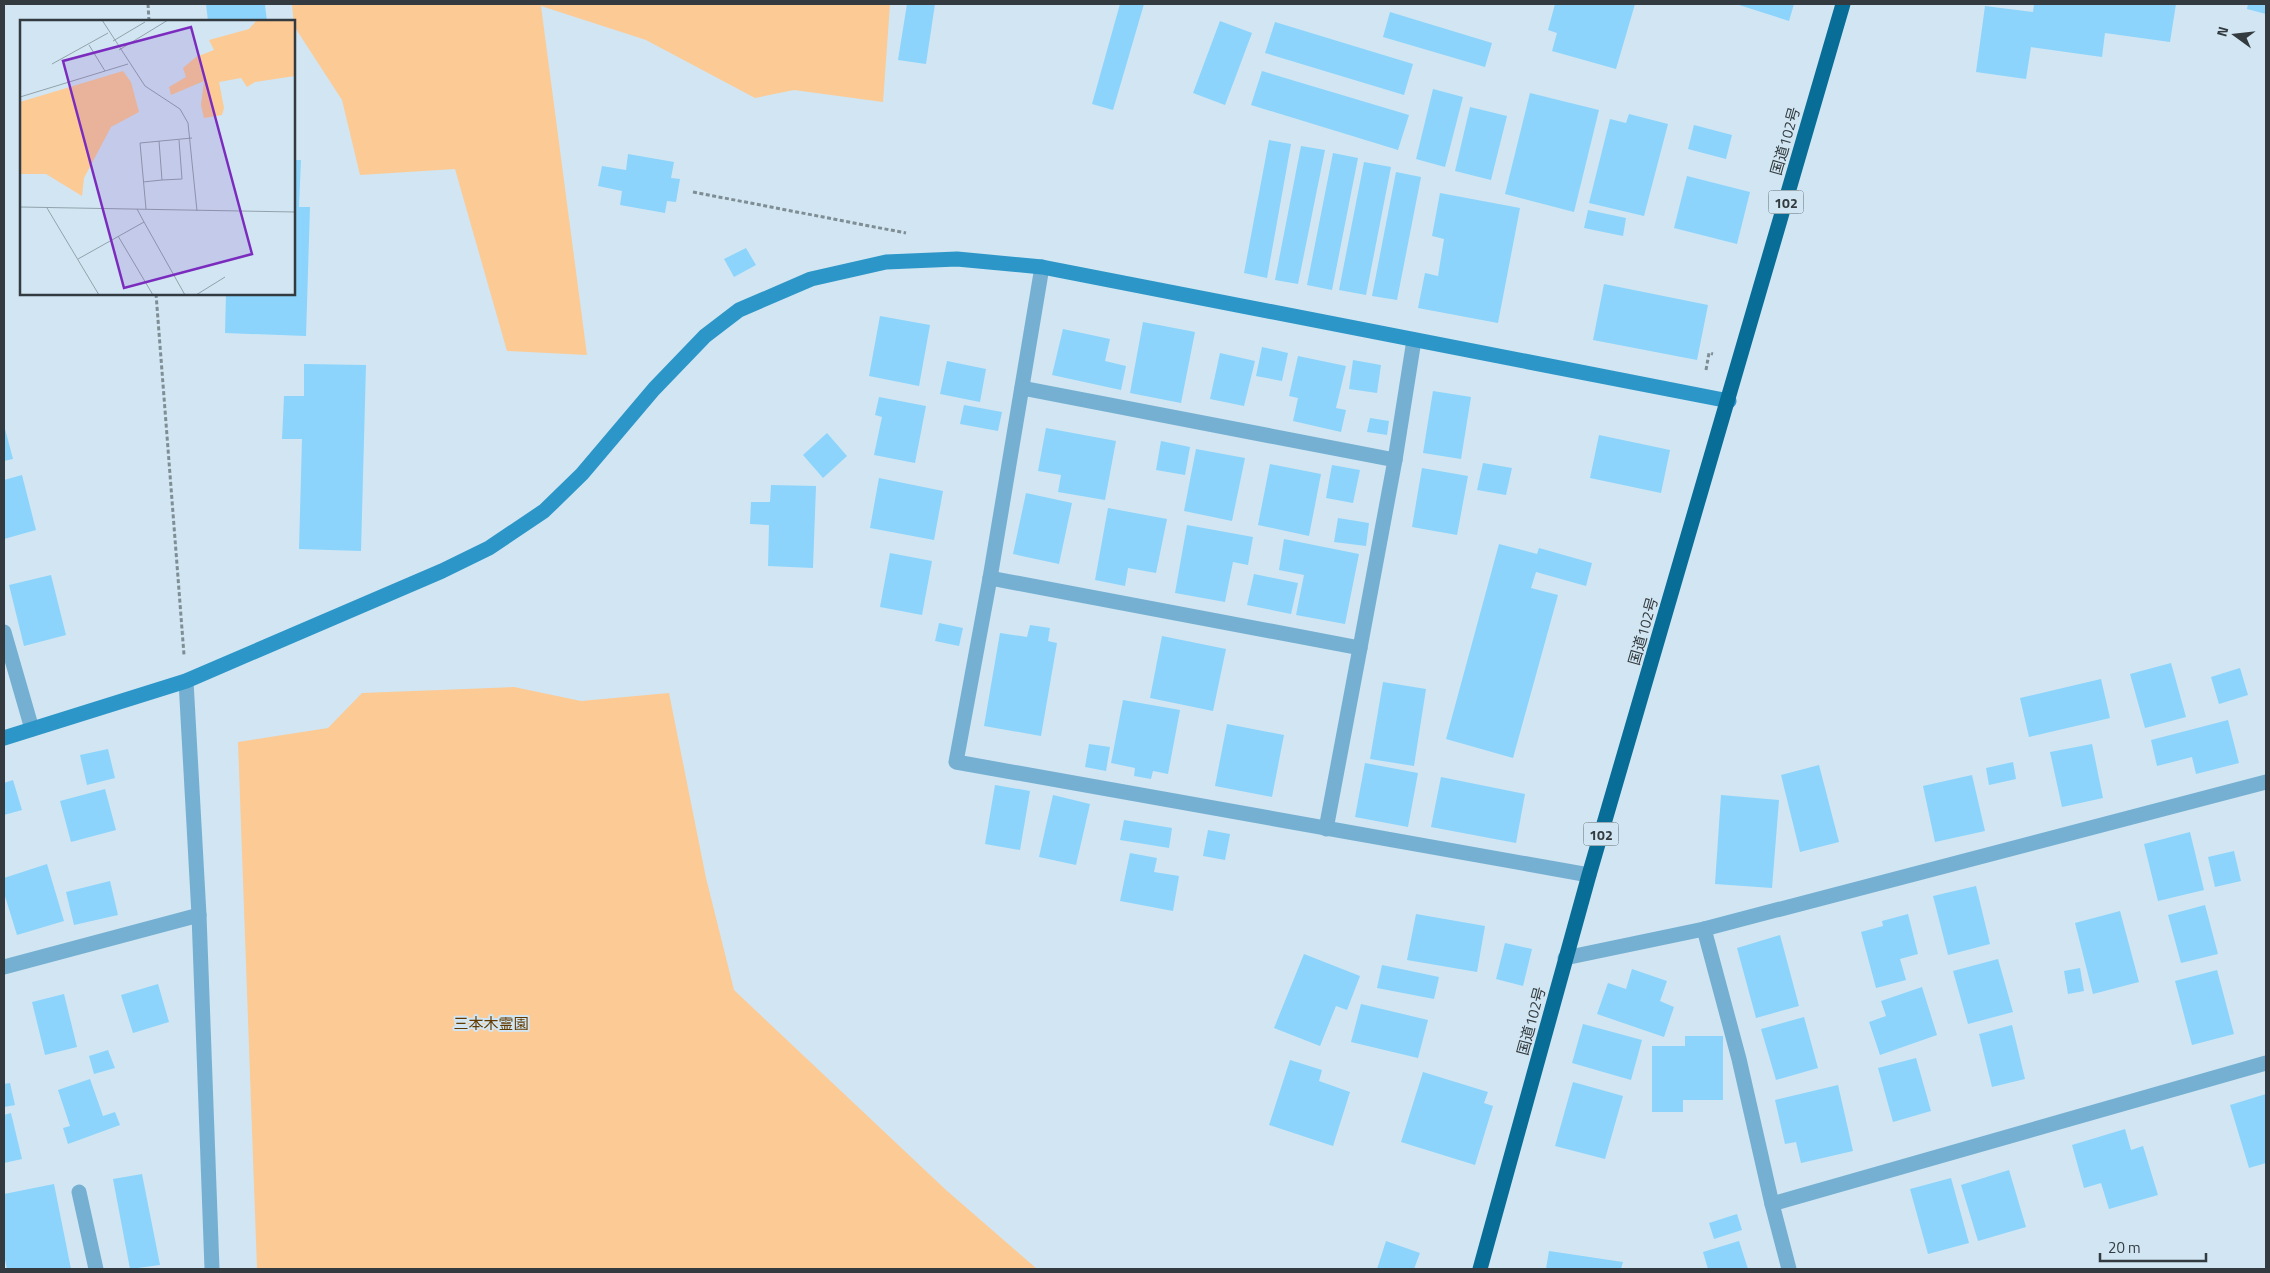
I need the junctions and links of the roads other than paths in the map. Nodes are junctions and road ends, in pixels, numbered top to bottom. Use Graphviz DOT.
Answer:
graph roads {
  1 [pos="1843,4"];
  2 [pos="1042,267"];
  3 [pos="1414,340"];
  4 [pos="1022,388"];
  5 [pos="1729,401"];
  6 [pos="1395,460"];
  7 [pos="990,578"];
  8 [pos="4,632"];
  9 [pos="1360,648"];
  10 [pos="186,681"];
  11 [pos="32,730"];
  12 [pos="4,738"];
  13 [pos="2266,782"];
  14 [pos="1326,829"];
  15 [pos="1589,875"];
  16 [pos="199,915"];
  17 [pos="1704,929"];
  18 [pos="1565,958"];
  19 [pos="4,967"];
  20 [pos="2266,1063"];
  21 [pos="79,1192"];
  22 [pos="1772,1204"];
  23 [pos="96,1269"];
  24 [pos="212,1269"];
  25 [pos="1480,1269"];
  26 [pos="1789,1269"];
  1 -- 5 [label="highway, 国道102号 / 102"];
  2 -- 3 [label="street"];
  2 -- 4 [label="street"];
  2 -- 10 [label="street"];
  3 -- 5 [label="street"];
  3 -- 6 [label="street"];
  4 -- 6 [label="street"];
  4 -- 7 [label="street"];
  5 -- 15 [label="highway, 国道102号 / 102"];
  6 -- 9 [label="street"];
  7 -- 9 [label="street"];
  7 -- 14 [label="street"];
  8 -- 11 [label="street"];
  9 -- 14 [label="street"];
  10 -- 11 [label="street"];
  10 -- 16 [label="street"];
  11 -- 12 [label="street"];
  13 -- 17 [label="street"];
  14 -- 15 [label="street"];
  15 -- 18 [label="highway, 国道102号 / 102"];
  16 -- 19 [label="street"];
  16 -- 24 [label="street"];
  17 -- 18 [label="street"];
  17 -- 22 [label="street"];
  18 -- 25 [label="highway, 国道102号 / 102"];
  20 -- 22 [label="street"];
  21 -- 23 [label="street"];
  22 -- 26 [label="street"];
}
